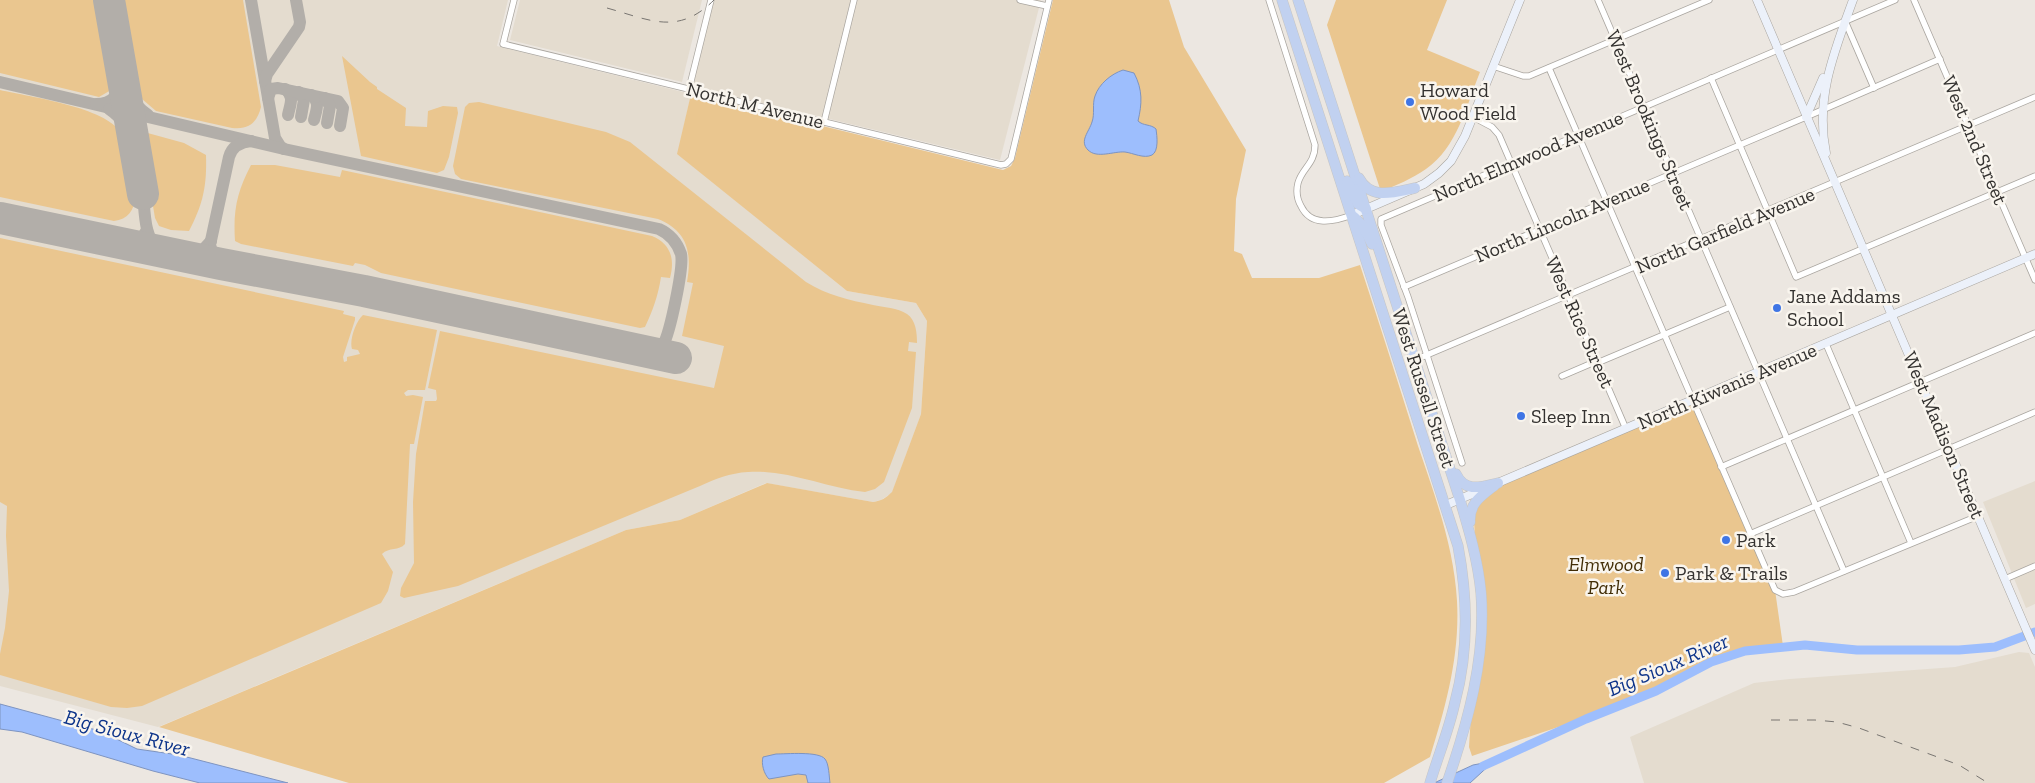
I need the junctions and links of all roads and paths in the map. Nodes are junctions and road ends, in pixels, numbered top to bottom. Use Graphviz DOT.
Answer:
graph roads {
  1 [pos="514,0"];
  2 [pos="711,0"];
  3 [pos="854,0"];
  4 [pos="1020,0"];
  5 [pos="1269,0"];
  6 [pos="1282,0"];
  7 [pos="1298,0"];
  8 [pos="1520,0"];
  9 [pos="1598,0"];
  10 [pos="1709,0"];
  11 [pos="1757,0"];
  12 [pos="1853,0"];
  13 [pos="1895,0"];
  14 [pos="1914,0"];
  15 [pos="1048,3"];
  16 [pos="1845,21"];
  17 [pos="1616,40"];
  18 [pos="1778,50"];
  19 [pos="1940,59"];
  20 [pos="1831,62"];
  21 [pos="1493,66"];
  22 [pos="1549,68"];
  23 [pos="1711,78"];
  24 [pos="1874,88"];
  25 [pos="689,89"];
  26 [pos="2035,97"];
  27 [pos="1644,107"];
  28 [pos="1821,111"];
  29 [pos="1473,117"];
  30 [pos="1806,117"];
  31 [pos="824,122"];
  32 [pos="1967,126"];
  33 [pos="1578,135"];
  34 [pos="1326,137"];
  35 [pos="1739,145"];
  36 [pos="1348,152"];
  37 [pos="1511,164"];
  38 [pos="1830,172"];
  39 [pos="1673,174"];
  40 [pos="2035,176"];
  41 [pos="1834,183"];
  42 [pos="1415,188"];
  43 [pos="1997,192"];
  44 [pos="1606,202"];
  45 [pos="1366,209"];
  46 [pos="1768,211"];
  47 [pos="1352,215"];
  48 [pos="1381,219"];
  49 [pos="1540,229"];
  50 [pos="1702,240"];
  51 [pos="1864,249"];
  52 [pos="2035,254"];
  53 [pos="2025,258"];
  54 [pos="1635,268"];
  55 [pos="1388,277"];
  56 [pos="2035,280"];
  57 [pos="1404,287"];
  58 [pos="1568,296"];
  59 [pos="1730,306"];
  60 [pos="1892,315"];
  61 [pos="2035,333"];
  62 [pos="1664,335"];
  63 [pos="1826,344"];
  64 [pos="1427,356"];
  65 [pos="1415,360"];
  66 [pos="1597,362"];
  67 [pos="1759,372"];
  68 [pos="1562,376"];
  69 [pos="1921,382"];
  70 [pos="1693,401"];
  71 [pos="1854,411"];
  72 [pos="2035,412"];
  73 [pos="1626,429"];
  74 [pos="1787,438"];
  75 [pos="1442,444"];
  76 [pos="1949,448"];
  77 [pos="1462,463"];
  78 [pos="1721,467"];
  79 [pos="1883,478"];
  80 [pos="1498,484"];
  81 [pos="1460,500"];
  82 [pos="1446,505"];
  83 [pos="1816,505"];
  84 [pos="1978,516"];
  85 [pos="1750,534"];
  86 [pos="1472,540"];
  87 [pos="1911,543"];
  88 [pos="2035,566"];
  89 [pos="1844,571"];
  90 [pos="2005,579"];
  91 [pos="2035,650"];
  92 [pos="1430,783"];
  93 [pos="1447,783"];
  1 -- 25 [label="street, North M Avenue"];
  2 -- 25 [label="street"];
  3 -- 31 [label="street"];
  4 -- 15 [label="street"];
  5 -- 47 [label="street"];
  6 -- 34 [label="highway, West Russell Street"];
  7 -- 36 [label="highway, West Russell Street"];
  8 -- 21 [label="main road"];
  9 -- 17 [label="street, West Brookings Street"];
  10 -- 17 [label="street"];
  11 -- 18 [label="main road, West Madison Street"];
  12 -- 16 [label="main road"];
  13 -- 16 [label="street, North Elmwood Avenue"];
  14 -- 19 [label="street, West 2nd Street"];
  15 -- 31 [label="street, North M Avenue"];
  16 -- 18 [label="street, North Elmwood Avenue"];
  16 -- 20 [label="main road"];
  16 -- 24 [label="street"];
  17 -- 22 [label="street"];
  17 -- 27 [label="street, West Brookings Street"];
  18 -- 23 [label="street, North Elmwood Avenue"];
  18 -- 30 [label="main road, West Madison Street"];
  19 -- 24 [label="street, North Lincoln Avenue"];
  19 -- 32 [label="street, West 2nd Street"];
  20 -- 28 [label="main road"];
  20 -- 30 [label="main road"];
  21 -- 22 [label="street"];
  21 -- 29 [label="main road"];
  22 -- 33 [label="street"];
  23 -- 27 [label="street, North Elmwood Avenue"];
  23 -- 35 [label="street"];
  24 -- 28 [label="street, North Lincoln Avenue"];
  25 -- 31 [label="street, North M Avenue"];
  26 -- 32 [label="street, North Garfield Avenue"];
  27 -- 33 [label="street, North Elmwood Avenue"];
  27 -- 39 [label="street, West Brookings Street"];
  28 -- 30 [label="street, North Lincoln Avenue"];
  28 -- 38 [label="main road"];
  29 -- 37 [label="street, West Rice Street"];
  29 -- 42 [label="main road"];
  30 -- 35 [label="street, North Lincoln Avenue"];
  30 -- 38 [label="main road, West Madison Street"];
  32 -- 41 [label="street, North Garfield Avenue"];
  32 -- 43 [label="street, West 2nd Street"];
  33 -- 37 [label="street, North Elmwood Avenue"];
  33 -- 44 [label="street"];
  34 -- 45 [label="highway"];
  34 -- 47 [label="highway, West Russell Street"];
  35 -- 39 [label="street, North Lincoln Avenue"];
  35 -- 46 [label="street"];
  36 -- 42 [label="highway"];
  36 -- 45 [label="highway, West Russell Street"];
  37 -- 48 [label="street, North Elmwood Avenue"];
  37 -- 49 [label="street, West Rice Street"];
  38 -- 41 [label="main road, West Madison Street"];
  39 -- 44 [label="street, North Lincoln Avenue"];
  39 -- 50 [label="street, West Brookings Street"];
  40 -- 43 [label="street"];
  41 -- 46 [label="street, North Garfield Avenue"];
  41 -- 51 [label="main road, West Madison Street"];
  42 -- 45 [label="main road"];
  43 -- 51 [label="street"];
  43 -- 53 [label="street, West 2nd Street"];
  44 -- 49 [label="street, North Lincoln Avenue"];
  44 -- 54 [label="street"];
  45 -- 47 [label="main road"];
  45 -- 55 [label="highway, West Russell Street"];
  46 -- 50 [label="street, North Garfield Avenue"];
  46 -- 51 [label="street"];
  47 -- 55 [label="highway"];
  47 -- 82 [label="highway, West Russell Street"];
  48 -- 57 [label="street, West Russell Street"];
  49 -- 57 [label="street, North Lincoln Avenue"];
  49 -- 58 [label="street, West Rice Street"];
  50 -- 54 [label="street, North Garfield Avenue"];
  50 -- 59 [label="street, West Brookings Street"];
  51 -- 60 [label="main road, West Madison Street"];
  52 -- 53 [label="main road, North Kiwanis Avenue"];
  53 -- 56 [label="street, West 2nd Street"];
  53 -- 60 [label="main road, North Kiwanis Avenue"];
  54 -- 58 [label="street, North Garfield Avenue"];
  54 -- 62 [label="street"];
  55 -- 65 [label="highway, West Russell Street"];
  57 -- 64 [label="street, West Russell Street"];
  58 -- 64 [label="street, North Garfield Avenue"];
  58 -- 66 [label="street, West Rice Street"];
  59 -- 62 [label="street"];
  59 -- 67 [label="street, West Brookings Street"];
  60 -- 63 [label="main road, North Kiwanis Avenue"];
  60 -- 69 [label="main road, West Madison Street"];
  61 -- 69 [label="street"];
  62 -- 66 [label="street"];
  62 -- 70 [label="street"];
  63 -- 67 [label="main road, North Kiwanis Avenue"];
  63 -- 71 [label="street"];
  64 -- 65 [label="street, North Garfield Avenue"];
  64 -- 77 [label="street, West Russell Street"];
  65 -- 75 [label="highway, West Russell Street"];
  66 -- 68 [label="street"];
  66 -- 73 [label="street, West Rice Street"];
  67 -- 70 [label="main road, North Kiwanis Avenue"];
  67 -- 74 [label="street, West Brookings Street"];
  69 -- 71 [label="street"];
  69 -- 76 [label="main road, West Madison Street"];
  70 -- 73 [label="main road, North Kiwanis Avenue"];
  70 -- 78 [label="street"];
  71 -- 74 [label="street"];
  71 -- 79 [label="street"];
  72 -- 76 [label="street"];
  73 -- 80 [label="main road, North Kiwanis Avenue"];
  74 -- 78 [label="street"];
  74 -- 83 [label="street, West Brookings Street"];
  75 -- 80 [label="highway"];
  75 -- 81 [label="highway, West Russell Street"];
  76 -- 79 [label="street"];
  76 -- 84 [label="main road, West Madison Street"];
  78 -- 85 [label="street"];
  79 -- 83 [label="street"];
  79 -- 87 [label="street"];
  80 -- 81 [label="main road, North Kiwanis Avenue"];
  80 -- 86 [label="highway"];
  81 -- 82 [label="main road, North Kiwanis Avenue"];
  81 -- 86 [label="highway, West Russell Street"];
  82 -- 92 [label="highway, West Russell Street"];
  83 -- 85 [label="street"];
  83 -- 89 [label="street, West Brookings Street"];
  84 -- 87 [label="street"];
  84 -- 90 [label="main road, West Madison Street"];
  85 -- 89 [label="street"];
  86 -- 93 [label="highway, West Russell Street"];
  87 -- 89 [label="street"];
  88 -- 90 [label="street"];
  90 -- 91 [label="main road, West Madison Street"];
}
